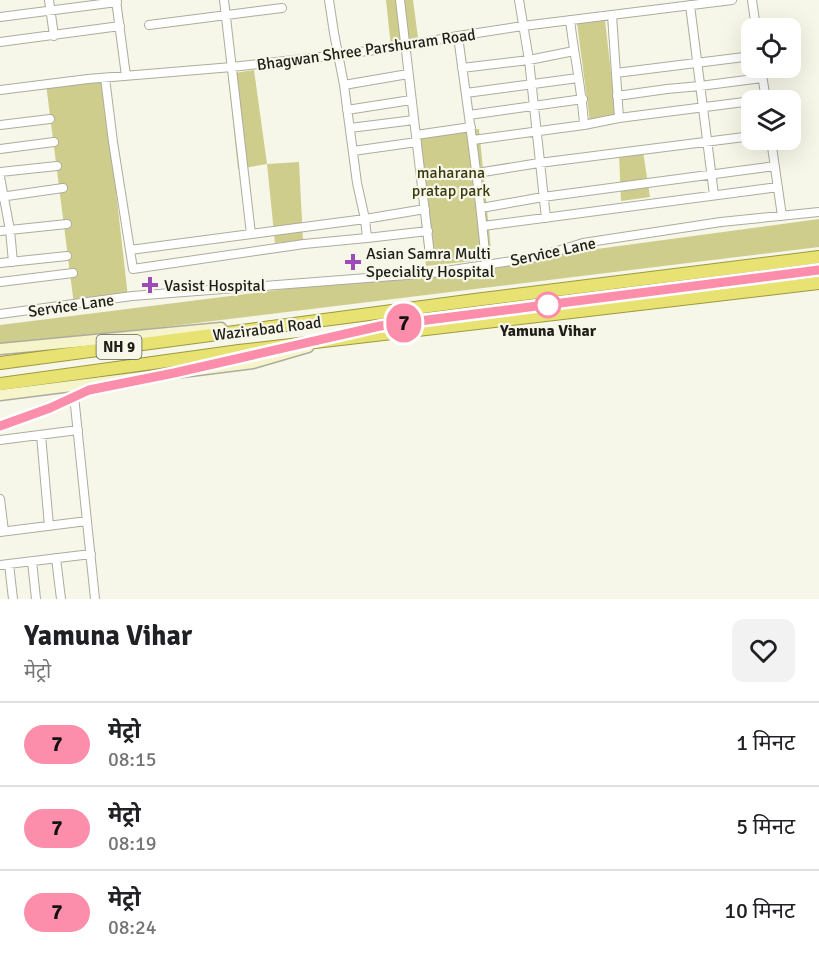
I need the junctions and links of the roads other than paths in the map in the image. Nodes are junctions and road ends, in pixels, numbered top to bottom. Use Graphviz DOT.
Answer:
graph roads {
  1 [pos="49,0"];
  2 [pos="224,0"];
  3 [pos="329,0"];
  4 [pos="400,0"];
  5 [pos="519,0"];
  6 [pos="732,0"];
  7 [pos="752,0"];
  8 [pos="117,1"];
  9 [pos="673,4"];
  10 [pos="690,5"];
  11 [pos="282,8"];
  12 [pos="51,10"];
  13 [pos="226,15"];
  14 [pos="612,15"];
  15 [pos="0,17"];
  16 [pos="755,18"];
  17 [pos="570,20"];
  18 [pos="149,25"];
  19 [pos="120,26"];
  20 [pos="524,26"];
  21 [pos="54,36"];
  22 [pos="458,36"];
  23 [pos="0,42"];
  24 [pos="404,46"];
  25 [pos="574,51"];
  26 [pos="338,54"];
  27 [pos="741,57"];
  28 [pos="529,60"];
  29 [pos="697,62"];
  30 [pos="232,68"];
  31 [pos="462,68"];
  32 [pos="616,73"];
  33 [pos="408,74"];
  34 [pos="126,76"];
  35 [pos="105,78"];
  36 [pos="578,78"];
  37 [pos="762,78"];
  38 [pos="531,83"];
  39 [pos="344,85"];
  40 [pos="700,86"];
  41 [pos="0,90"];
  42 [pos="764,90"];
  43 [pos="466,93"];
  44 [pos="617,96"];
  45 [pos="583,99"];
  46 [pos="411,100"];
  47 [pos="741,103"];
  48 [pos="534,106"];
  49 [pos="703,108"];
  50 [pos="347,110"];
  51 [pos="469,115"];
  52 [pos="619,118"];
  53 [pos="50,119"];
  54 [pos="414,120"];
  55 [pos="0,125"];
  56 [pos="584,125"];
  57 [pos="471,127"];
  58 [pos="350,128"];
  59 [pos="536,132"];
  60 [pos="741,137"];
  61 [pos="416,139"];
  62 [pos="473,140"];
  63 [pos="706,141"];
  64 [pos="54,142"];
  65 [pos="0,149"];
  66 [pos="773,150"];
  67 [pos="353,151"];
  68 [pos="539,162"];
  69 [pos="57,166"];
  70 [pos="775,166"];
  71 [pos="0,172"];
  72 [pos="477,173"];
  73 [pos="710,174"];
  74 [pos="0,177"];
  75 [pos="778,187"];
  76 [pos="63,188"];
  77 [pos="714,195"];
  78 [pos="2,197"];
  79 [pos="543,197"];
  80 [pos="481,208"];
  81 [pos="425,209"];
  82 [pos="819,212"];
  83 [pos="782,216"];
  84 [pos="546,218"];
  85 [pos="365,219"];
  86 [pos="66,224"];
  87 [pos="483,226"];
  88 [pos="10,230"];
  89 [pos="0,231"];
  90 [pos="428,231"];
  91 [pos="251,234"];
  92 [pos="367,238"];
  93 [pos="130,250"];
  94 [pos="430,255"];
  95 [pos="67,256"];
  96 [pos="819,257"];
  97 [pos="13,262"];
  98 [pos="0,264"];
  99 [pos="486,265"];
  100 [pos="73,273"];
  101 [pos="0,282"];
  102 [pos="819,283"];
  103 [pos="0,314"];
  104 [pos="318,322"];
  105 [pos="325,341"];
  106 [pos="0,349"];
  107 [pos="0,363"];
  108 [pos="0,384"];
  109 [pos="73,386"];
  110 [pos="0,395"];
  111 [pos="78,430"];
  112 [pos="41,435"];
  113 [pos="0,440"];
  114 [pos="0,499"];
  115 [pos="87,521"];
  116 [pos="49,526"];
  117 [pos="2,532"];
  118 [pos="91,554"];
  119 [pos="56,558"];
  120 [pos="32,561"];
  121 [pos="4,564"];
  122 [pos="13,599"];
  123 [pos="36,599"];
  124 [pos="61,599"];
  125 [pos="95,599"];
  1 -- 12 [label="street"];
  2 -- 13 [label="street"];
  3 -- 26 [label="street"];
  4 -- 24 [label="street"];
  5 -- 20 [label="street"];
  6 -- 10 [label="street, Bhagwan Shree Parshuram Road"];
  7 -- 16 [label="street"];
  8 -- 12 [label="street"];
  8 -- 19 [label="street"];
  9 -- 10 [label="street, Bhagwan Shree Parshuram Road"];
  9 -- 14 [label="street, Bhagwan Shree Parshuram Road"];
  10 -- 29 [label="street"];
  11 -- 13 [label="street"];
  12 -- 15 [label="street"];
  12 -- 21 [label="street"];
  13 -- 18 [label="street"];
  13 -- 30 [label="street"];
  14 -- 17 [label="street, Bhagwan Shree Parshuram Road"];
  14 -- 32 [label="street"];
  17 -- 20 [label="street, Bhagwan Shree Parshuram Road"];
  17 -- 25 [label="street"];
  19 -- 21 [label="street"];
  19 -- 34 [label="street"];
  20 -- 22 [label="street, Bhagwan Shree Parshuram Road"];
  20 -- 28 [label="street"];
  21 -- 23 [label="street"];
  22 -- 24 [label="street, Bhagwan Shree Parshuram Road"];
  22 -- 31 [label="street"];
  24 -- 26 [label="street, Bhagwan Shree Parshuram Road"];
  24 -- 33 [label="street"];
  25 -- 28 [label="street"];
  25 -- 36 [label="street"];
  26 -- 30 [label="street, Bhagwan Shree Parshuram Road"];
  26 -- 39 [label="street"];
  27 -- 29 [label="street"];
  28 -- 31 [label="street"];
  28 -- 38 [label="street"];
  29 -- 32 [label="street"];
  29 -- 40 [label="street"];
  30 -- 34 [label="street, Bhagwan Shree Parshuram Road"];
  30 -- 91 [label="street"];
  31 -- 43 [label="street"];
  32 -- 44 [label="street"];
  33 -- 39 [label="street"];
  33 -- 46 [label="street"];
  34 -- 35 [label="street, Bhagwan Shree Parshuram Road"];
  35 -- 41 [label="street, Bhagwan Shree Parshuram Road"];
  35 -- 93 [label="street"];
  36 -- 38 [label="street"];
  36 -- 45 [label="street"];
  37 -- 40 [label="street"];
  37 -- 42 [label="street"];
  38 -- 43 [label="street"];
  38 -- 48 [label="street"];
  39 -- 50 [label="street"];
  40 -- 44 [label="street"];
  40 -- 49 [label="street"];
  43 -- 51 [label="street"];
  44 -- 52 [label="street"];
  45 -- 48 [label="street"];
  45 -- 56 [label="street"];
  46 -- 50 [label="street"];
  46 -- 54 [label="street"];
  47 -- 49 [label="street"];
  48 -- 51 [label="street"];
  48 -- 59 [label="street"];
  49 -- 52 [label="street"];
  49 -- 63 [label="street"];
  50 -- 58 [label="street"];
  51 -- 57 [label="street"];
  52 -- 56 [label="street"];
  53 -- 55 [label="street"];
  54 -- 58 [label="street"];
  54 -- 61 [label="street"];
  56 -- 59 [label="street"];
  57 -- 61 [label="street"];
  57 -- 62 [label="street"];
  58 -- 67 [label="street"];
  59 -- 62 [label="street"];
  59 -- 68 [label="street"];
  60 -- 63 [label="street"];
  61 -- 67 [label="street"];
  61 -- 81 [label="street"];
  62 -- 72 [label="street"];
  63 -- 68 [label="street"];
  63 -- 73 [label="street"];
  64 -- 65 [label="street"];
  66 -- 70 [label="street"];
  67 -- 85 [label="street"];
  68 -- 72 [label="street"];
  68 -- 79 [label="street"];
  69 -- 71 [label="street"];
  70 -- 73 [label="street"];
  70 -- 75 [label="street"];
  72 -- 80 [label="street"];
  73 -- 77 [label="street"];
  73 -- 79 [label="street"];
  74 -- 78 [label="street"];
  75 -- 77 [label="street"];
  75 -- 83 [label="street"];
  76 -- 78 [label="street"];
  77 -- 84 [label="street"];
  78 -- 88 [label="street"];
  79 -- 80 [label="street"];
  79 -- 84 [label="street"];
  80 -- 87 [label="street"];
  81 -- 85 [label="street"];
  81 -- 90 [label="street"];
  82 -- 83 [label="street, Service Lane"];
  83 -- 99 [label="street, Service Lane"];
  84 -- 87 [label="street"];
  85 -- 91 [label="street"];
  85 -- 92 [label="street"];
  86 -- 88 [label="street"];
  87 -- 99 [label="street"];
  88 -- 89 [label="street"];
  88 -- 97 [label="street"];
  90 -- 92 [label="street"];
  90 -- 94 [label="street"];
  91 -- 93 [label="street"];
  92 -- 93 [label="street"];
  95 -- 97 [label="street"];
  96 -- 104 [label="highway, Wazirabad Road / NH 9"];
  97 -- 98 [label="street"];
  99 -- 103 [label="street, Service Lane"];
  100 -- 101 [label="street"];
  102 -- 105 [label="highway, Wazirabad Road / NH 9"];
  104 -- 106 [label="main road"];
  104 -- 107 [label="highway, Wazirabad Road / NH 9"];
  105 -- 108 [label="highway, Wazirabad Road / NH 9"];
  105 -- 109 [label="main road"];
  109 -- 110 [label="main road"];
  109 -- 111 [label="street"];
  111 -- 112 [label="street"];
  111 -- 115 [label="street"];
  112 -- 113 [label="street"];
  112 -- 116 [label="street"];
  114 -- 117 [label="street"];
  115 -- 116 [label="street"];
  115 -- 118 [label="street"];
  116 -- 117 [label="street"];
  118 -- 119 [label="street"];
  118 -- 125 [label="street"];
  119 -- 120 [label="street"];
  119 -- 124 [label="street"];
  120 -- 121 [label="street"];
  120 -- 123 [label="street"];
  121 -- 122 [label="street"];
}
